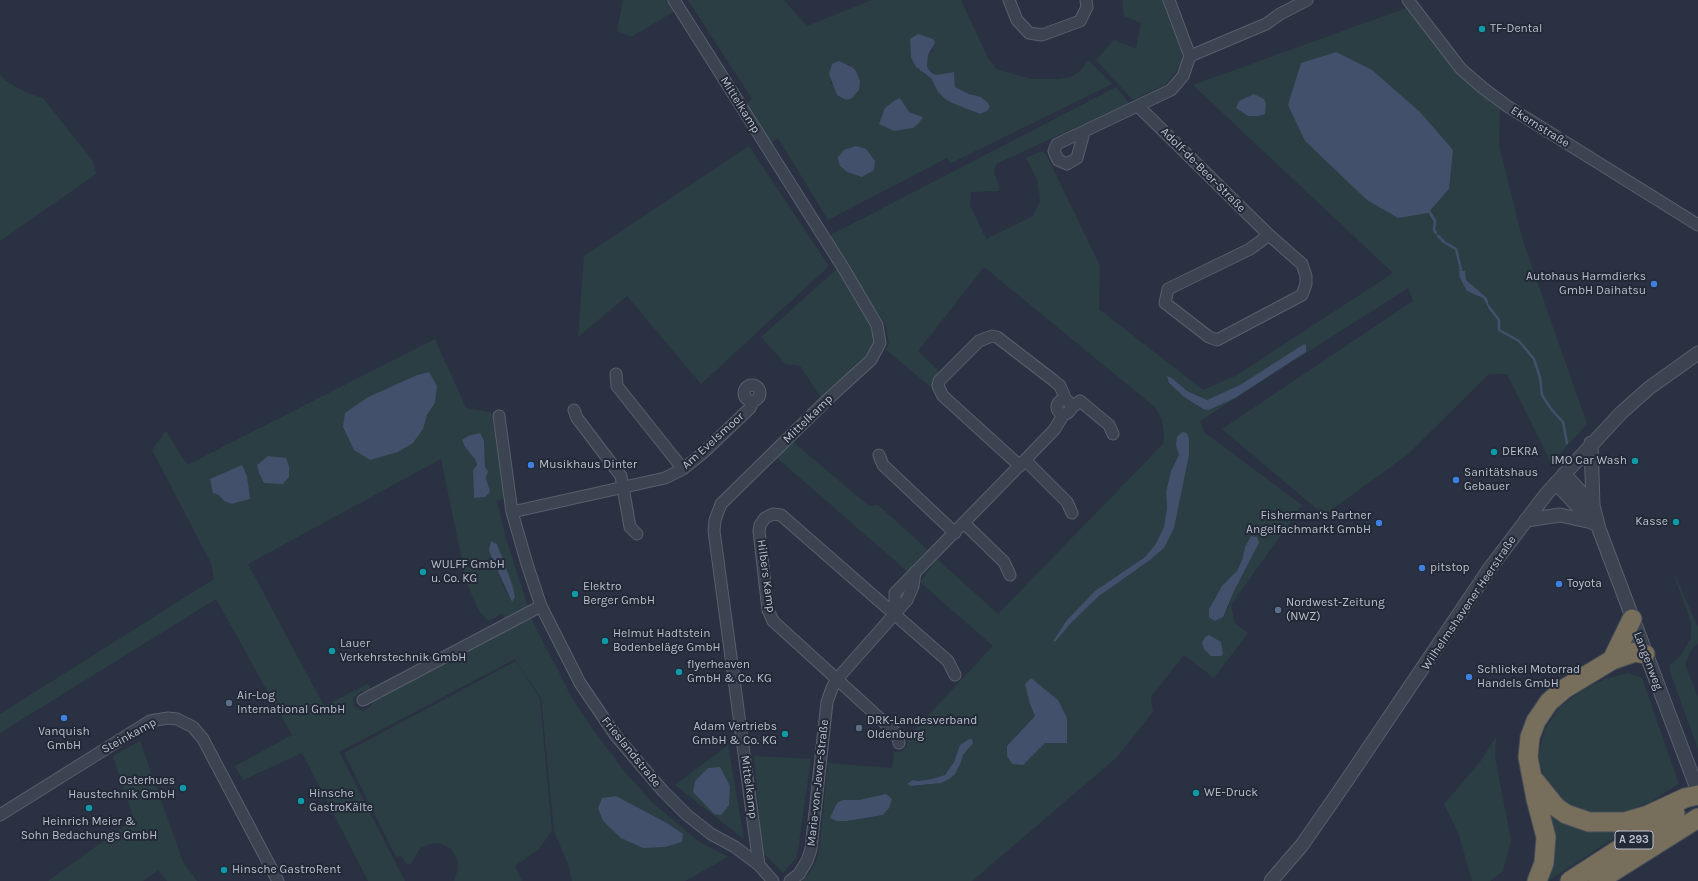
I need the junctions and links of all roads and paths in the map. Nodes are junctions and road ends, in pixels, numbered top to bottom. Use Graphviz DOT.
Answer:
graph roads {
  1 [pos="674,0"];
  2 [pos="1009,0"];
  3 [pos="1086,0"];
  4 [pos="1169,0"];
  5 [pos="1307,0"];
  6 [pos="1408,0"];
  7 [pos="1190,56"];
  8 [pos="1138,106"];
  9 [pos="1084,132"];
  10 [pos="1698,225"];
  11 [pos="1269,235"];
  12 [pos="1698,353"];
  13 [pos="616,374"];
  14 [pos="753,401"];
  15 [pos="1066,408"];
  16 [pos="574,410"];
  17 [pos="499,416"];
  18 [pos="1113,434"];
  19 [pos="1591,443"];
  20 [pos="879,455"];
  21 [pos="1022,463"];
  22 [pos="683,469"];
  23 [pos="1560,479"];
  24 [pos="623,488"];
  25 [pos="1593,505"];
  26 [pos="512,512"];
  27 [pos="1072,513"];
  28 [pos="1526,520"];
  29 [pos="964,523"];
  30 [pos="1595,525"];
  31 [pos="955,533"];
  32 [pos="637,534"];
  33 [pos="1010,575"];
  34 [pos="541,606"];
  35 [pos="895,614"];
  36 [pos="1632,619"];
  37 [pos="1645,654"];
  38 [pos="1612,660"];
  39 [pos="955,675"];
  40 [pos="1588,676"];
  41 [pos="837,679"];
  42 [pos="363,700"];
  43 [pos="899,742"];
  44 [pos="1532,776"];
  45 [pos="1698,791"];
  46 [pos="1698,795"];
  47 [pos="1698,798"];
  48 [pos="0,815"];
  49 [pos="1698,818"];
  50 [pos="759,865"];
  51 [pos="278,881"];
  52 [pos="773,881"];
  53 [pos="790,881"];
  54 [pos="1271,881"];
  55 [pos="1537,881"];
  56 [pos="1570,881"];
  57 [pos="1598,881"];
  1 -- 50 [label="street, Mittelkamp"];
  2 -- 3 [label="street"];
  4 -- 7 [label="street"];
  5 -- 7 [label="street"];
  6 -- 10 [label="street, Ekernstraße"];
  7 -- 8 [label="street"];
  8 -- 9 [label="street"];
  8 -- 11 [label="street, Adolf-de-Beer-Straße"];
  11 -- 11 [label="street, Adolf-de-Beer-Straße"];
  12 -- 19 [label="street, Wilhelmshavener Heerstraße"];
  13 -- 22 [label="street"];
  14 -- 22 [label="street, Am Evelsmoor"];
  15 -- 18 [label="street"];
  15 -- 21 [label="street, Maria-von-Jever-Straße"];
  15 -- 21 [label="street"];
  16 -- 24 [label="street"];
  17 -- 26 [label="street, Frieslandstraße"];
  19 -- 23 [label="street, Wilhelmshavener Heerstraße"];
  19 -- 25 [label="street, Langenweg"];
  20 -- 31 [label="street"];
  21 -- 27 [label="street"];
  21 -- 29 [label="street, Maria-von-Jever-Straße"];
  22 -- 24 [label="street, Am Evelsmoor"];
  23 -- 25 [label="street, Langenweg"];
  23 -- 28 [label="street, Wilhelmshavener Heerstraße"];
  23 -- 30 [label="street, Langenweg"];
  24 -- 26 [label="street, Am Evelsmoor"];
  24 -- 32 [label="street"];
  25 -- 30 [label="street, Langenweg"];
  26 -- 34 [label="street, Frieslandstraße"];
  28 -- 30 [label="street"];
  28 -- 54 [label="street, Wilhelmshavener Heerstraße"];
  29 -- 31 [label="street, Maria-von-Jever-Straße"];
  29 -- 33 [label="street"];
  30 -- 36 [label="street, Langenweg"];
  31 -- 35 [label="street, Maria-von-Jever-Straße"];
  34 -- 42 [label="street"];
  34 -- 50 [label="street, Frieslandstraße"];
  35 -- 39 [label="street"];
  35 -- 41 [label="street, Maria-von-Jever-Straße"];
  35 -- 41 [label="street, Hilbers Kamp"];
  36 -- 37 [label="street, Langenweg"];
  36 -- 38 [label="highway"];
  37 -- 38 [label="highway"];
  37 -- 40 [label="highway"];
  37 -- 45 [label="street, Langenweg"];
  38 -- 40 [label="highway"];
  40 -- 44 [label="highway"];
  41 -- 43 [label="street"];
  41 -- 53 [label="street, Maria-von-Jever-Straße"];
  44 -- 46 [label="highway"];
  44 -- 55 [label="highway"];
  47 -- 56 [label="highway, A 293"];
  48 -- 51 [label="street, Steinkamp"];
  49 -- 57 [label="highway, A 293"];
  50 -- 52 [label="street"];
}
